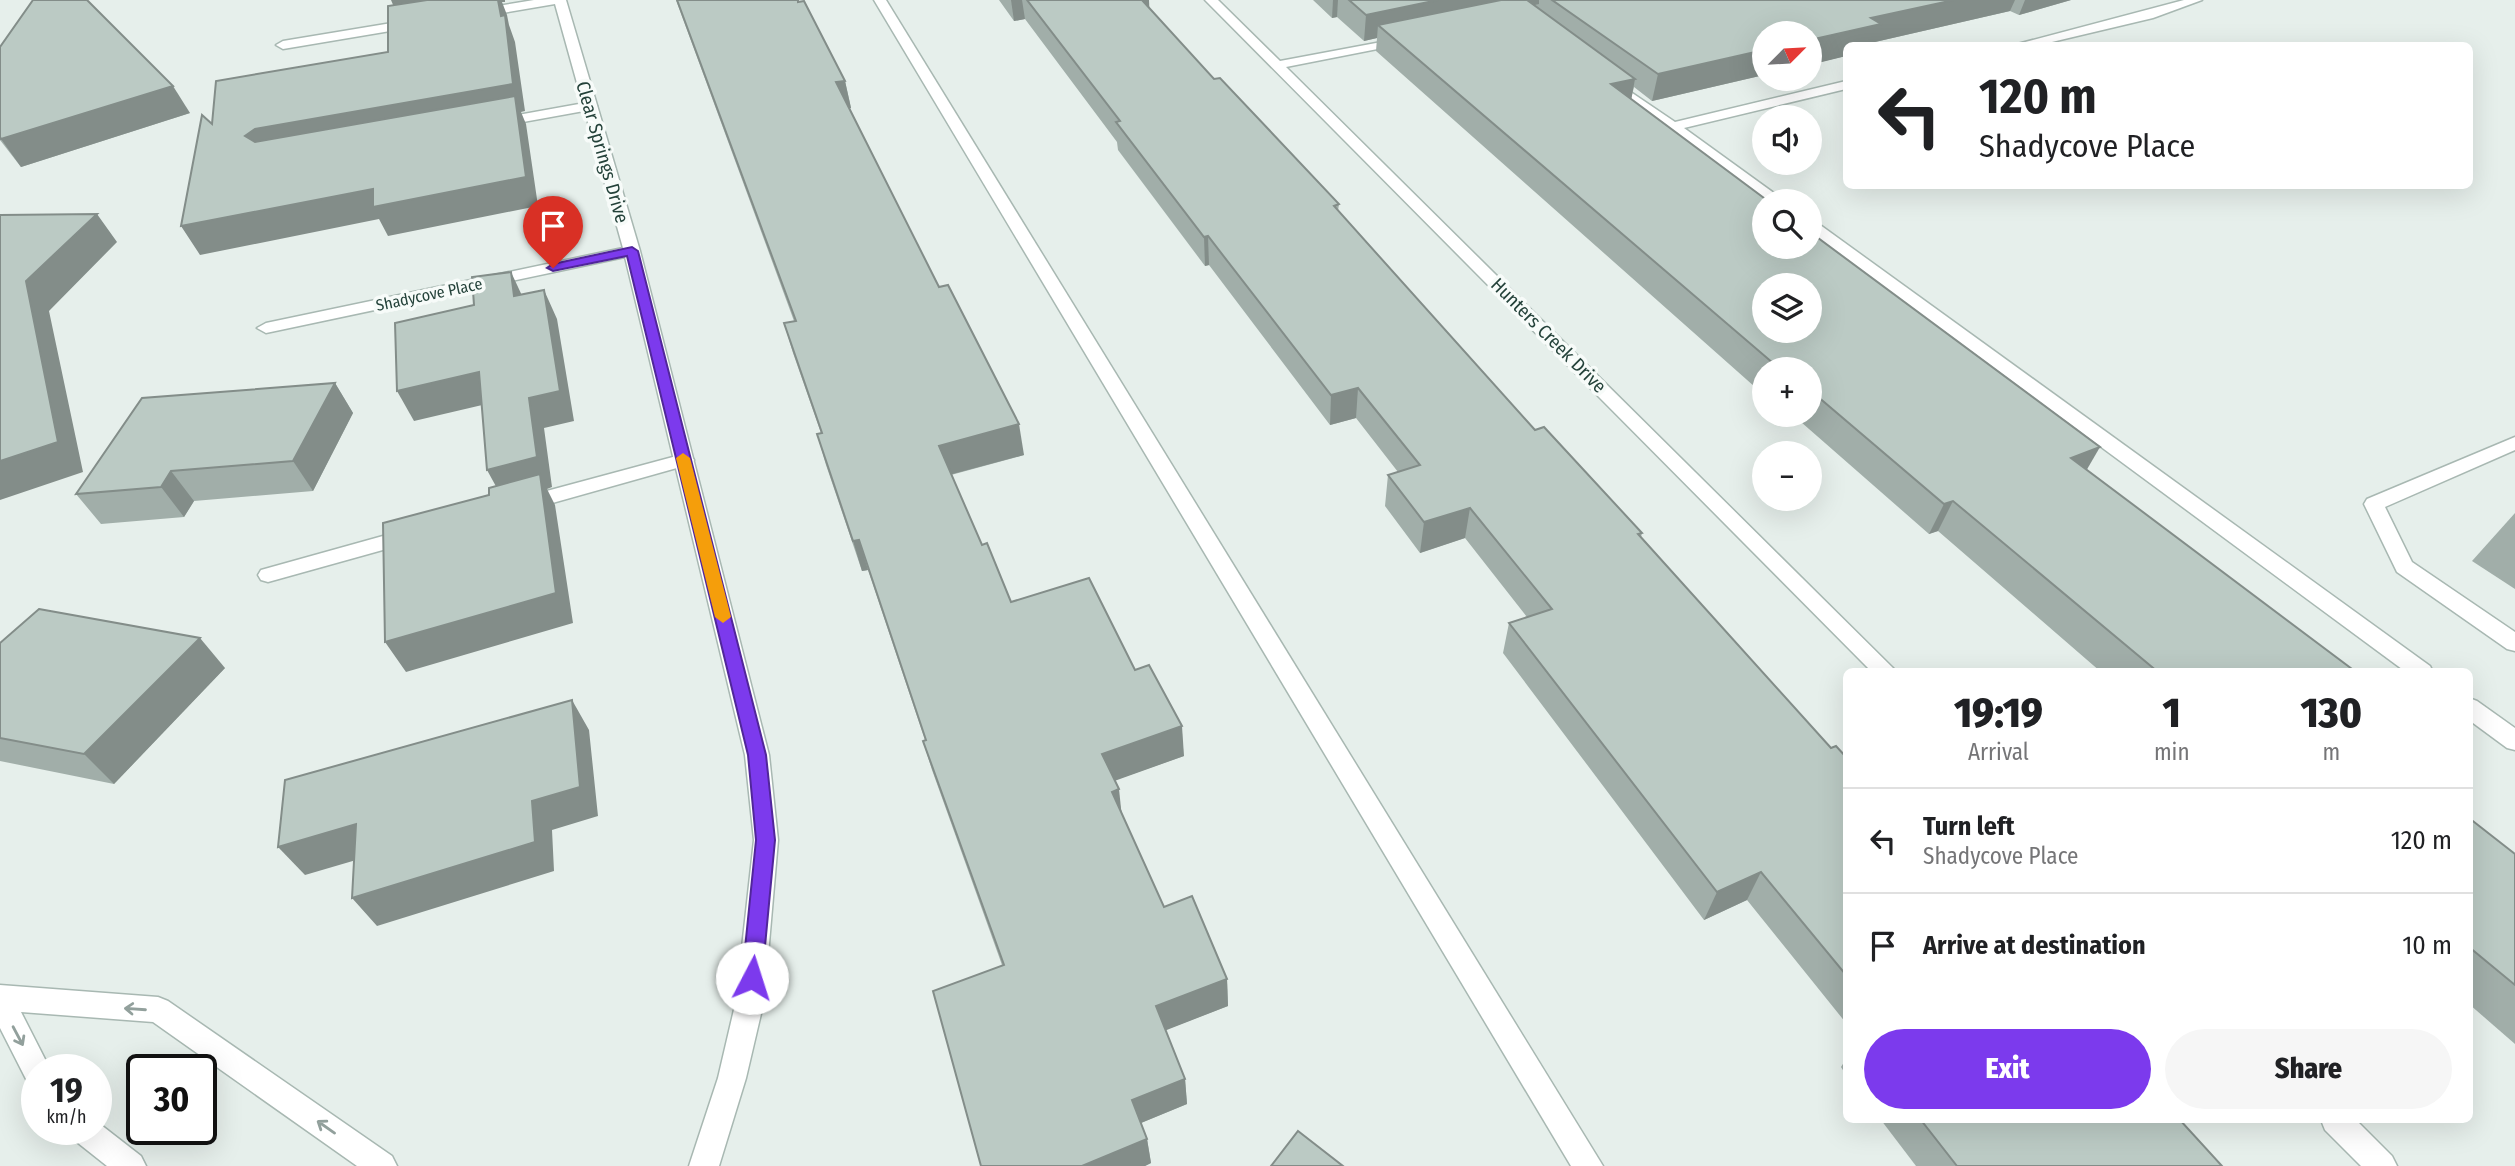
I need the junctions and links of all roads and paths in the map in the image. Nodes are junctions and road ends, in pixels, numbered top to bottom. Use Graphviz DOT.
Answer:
graph roads {
  1 [pos="558,0"];
  2 [pos="880,0"];
  3 [pos="1211,0"];
  4 [pos="2196,0"];
  5 [pos="461,16"];
  6 [pos="433,20"];
  7 [pos="1413,38"];
  8 [pos="2032,42"];
  9 [pos="283,45"];
  10 [pos="1278,65"];
  11 [pos="1596,71"];
  12 [pos="1843,86"];
  13 [pos="590,106"];
  14 [pos="484,125"];
  15 [pos="1671,127"];
  16 [pos="1760,189"];
  17 [pos="1822,234"];
  18 [pos="632,251"];
  19 [pos="267,328"];
  20 [pos="2515,443"];
  21 [pos="684,460"];
  22 [pos="509,508"];
  23 [pos="429,530"];
  24 [pos="268,575"];
  25 [pos="2515,643"];
  26 [pos="1882,668"];
  27 [pos="2417,668"];
  28 [pos="2473,710"];
  29 [pos="2515,741"];
  30 [pos="0,999"];
  31 [pos="28,1054"];
  32 [pos="2338,1123"];
  33 [pos="104,1145"];
  34 [pos="131,1166"];
  35 [pos="382,1166"];
  36 [pos="705,1166"];
  37 [pos="1588,1166"];
  38 [pos="2382,1166"];
  1 -- 5 [label="street"];
  1 -- 13 [label="street, Clear Springs Drive"];
  2 -- 37 [label="street"];
  3 -- 10 [label="street, Hunters Creek Drive"];
  4 -- 8 [label="street"];
  6 -- 9 [label="street"];
  7 -- 10 [label="street"];
  10 -- 26 [label="street, Hunters Creek Drive"];
  11 -- 15 [label="street"];
  12 -- 15 [label="street"];
  13 -- 14 [label="street"];
  13 -- 18 [label="street, Clear Springs Drive"];
  15 -- 16 [label="street"];
  17 -- 27 [label="street"];
  18 -- 19 [label="street, Shadycove Place"];
  18 -- 21 [label="street, Clear Springs Drive"];
  20 -- 25 [label="street"];
  21 -- 22 [label="street"];
  21 -- 36 [label="street, Clear Springs Drive"];
  23 -- 24 [label="street"];
  28 -- 29 [label="street"];
  30 -- 31 [label="street, one-way"];
  35 -- 30 [label="street, one-way"];
  32 -- 38 [label="street"];
  33 -- 34 [label="street"];
}
